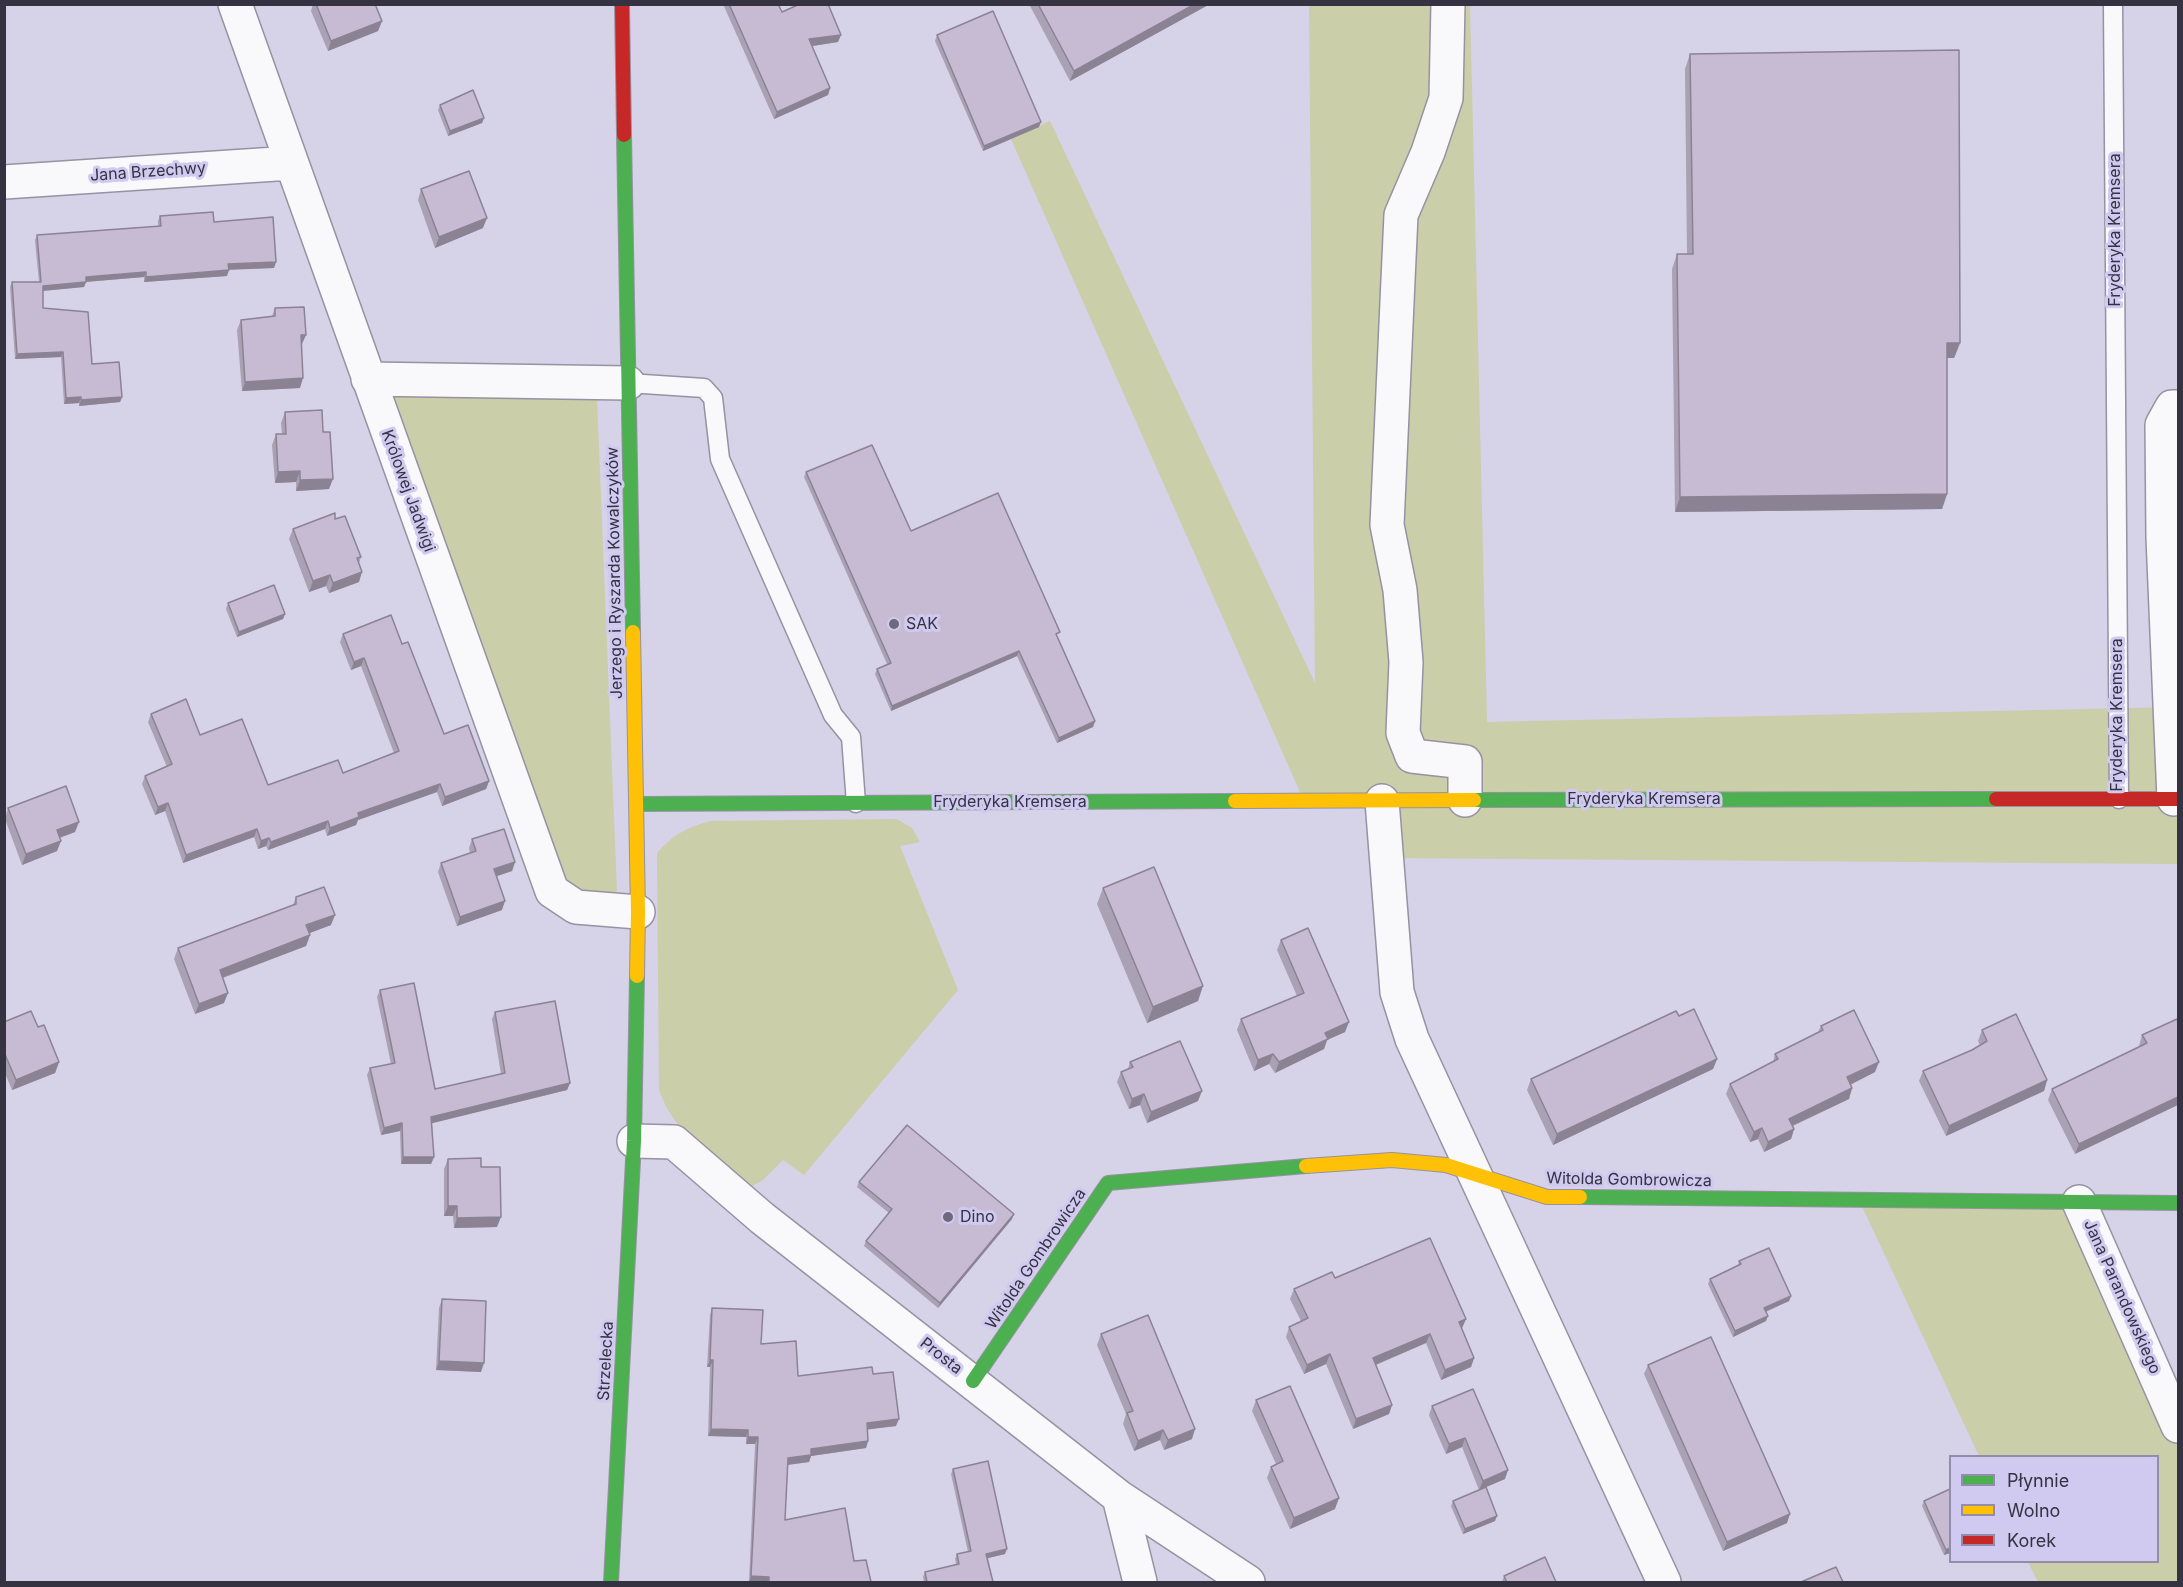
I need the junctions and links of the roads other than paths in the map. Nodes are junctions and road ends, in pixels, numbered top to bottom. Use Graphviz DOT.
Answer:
graph roads {
  1 [pos="235,4"];
  2 [pos="622,4"];
  3 [pos="1448,4"];
  4 [pos="2113,4"];
  5 [pos="291,163"];
  6 [pos="4,182"];
  7 [pos="368,379"];
  8 [pos="628,383"];
  9 [pos="2178,407"];
  10 [pos="2119,799"];
  11 [pos="2176,799"];
  12 [pos="1465,800"];
  13 [pos="1382,801"];
  14 [pos="856,803"];
  15 [pos="637,804"];
  16 [pos="638,912"];
  17 [pos="634,1141"];
  18 [pos="1473,1173"];
  19 [pos="2079,1202"];
  20 [pos="2178,1203"];
  21 [pos="973,1381"];
  22 [pos="2178,1425"];
  23 [pos="1119,1497"];
  24 [pos="611,1582"];
  25 [pos="1140,1582"];
  26 [pos="1248,1582"];
  27 [pos="1664,1582"];
  1 -- 5 [label="street, Królowej Jadwigi"];
  2 -- 8 [label="street, Jerzego i Ryszarda Kowalczyków"];
  3 -- 12 [label="street"];
  4 -- 10 [label="lane, Fryderyka Kremsera"];
  5 -- 6 [label="street, Jana Brzechwy"];
  5 -- 7 [label="street, Królowej Jadwigi"];
  7 -- 8 [label="street"];
  7 -- 16 [label="street, Królowej Jadwigi"];
  8 -- 14 [label="lane"];
  8 -- 15 [label="street, Jerzego i Ryszarda Kowalczyków"];
  9 -- 11 [label="street"];
  10 -- 11 [label="street"];
  10 -- 12 [label="street, Fryderyka Kremsera"];
  12 -- 13 [label="street, Fryderyka Kremsera"];
  13 -- 14 [label="street, Fryderyka Kremsera"];
  13 -- 18 [label="street"];
  14 -- 15 [label="street, Fryderyka Kremsera"];
  15 -- 16 [label="street, Jerzego i Ryszarda Kowalczyków"];
  16 -- 17 [label="street, Jerzego i Ryszarda Kowalczyków"];
  17 -- 21 [label="street, Prosta"];
  17 -- 24 [label="street, Strzelecka"];
  18 -- 19 [label="street, Witolda Gombrowicza"];
  18 -- 21 [label="street, Witolda Gombrowicza"];
  18 -- 27 [label="street"];
  19 -- 20 [label="street, Witolda Gombrowicza"];
  19 -- 22 [label="street, Jana Parandowskiego"];
  21 -- 23 [label="street, Prosta"];
  23 -- 25 [label="street"];
  23 -- 26 [label="street, Prosta"];
}
